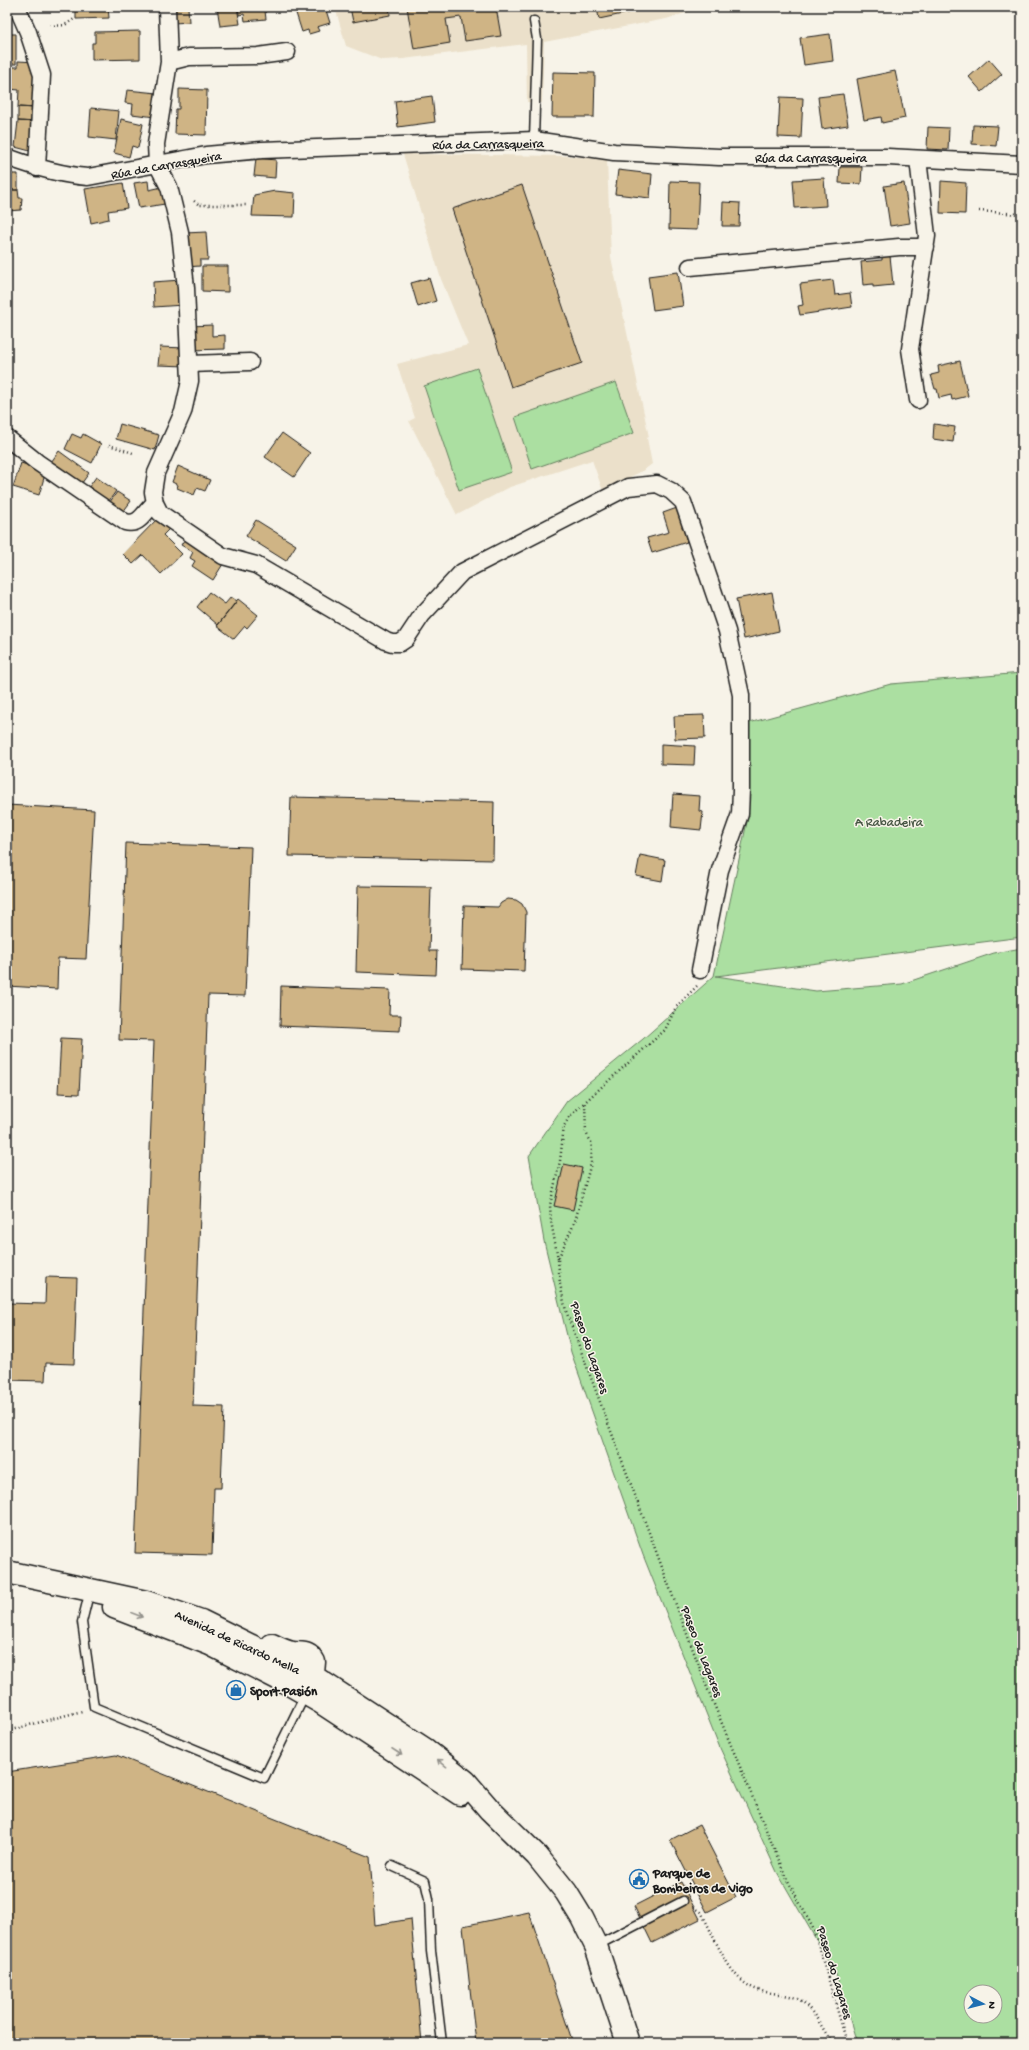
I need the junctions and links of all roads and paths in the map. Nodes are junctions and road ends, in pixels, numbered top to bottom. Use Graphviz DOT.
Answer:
graph roads {
  1 [pos="17,7"];
  2 [pos="167,7"];
  3 [pos="74,19"];
  4 [pos="534,21"];
  5 [pos="50,26"];
  6 [pos="287,52"];
  7 [pos="169,62"];
  8 [pos="534,140"];
  9 [pos="7,157"];
  10 [pos="918,159"];
  11 [pos="157,164"];
  12 [pos="1022,164"];
  13 [pos="37,168"];
  14 [pos="194,201"];
  15 [pos="248,205"];
  16 [pos="979,211"];
  17 [pos="1019,214"];
  18 [pos="926,247"];
  19 [pos="690,267"];
  20 [pos="250,362"];
  21 [pos="189,364"];
  22 [pos="918,400"];
  23 [pos="7,438"];
  24 [pos="109,444"];
  25 [pos="133,453"];
  26 [pos="155,503"];
  27 [pos="700,970"];
  28 [pos="585,1102"];
  29 [pos="558,1259"];
  30 [pos="7,1572"];
  31 [pos="62,1585"];
  32 [pos="88,1598"];
  33 [pos="302,1673"];
  34 [pos="94,1707"];
  35 [pos="7,1731"];
  36 [pos="490,1810"];
  37 [pos="392,1866"];
  38 [pos="683,1901"];
  39 [pos="596,1946"];
  40 [pos="442,2043"];
  41 [pos="628,2043"];
  42 [pos="832,2043"];
  43 [pos="847,2043"];
  1 -- 13 [label="street"];
  2 -- 7 [label="street"];
  3 -- 5 [label="path"];
  4 -- 8 [label="lane"];
  6 -- 7 [label="street"];
  7 -- 11 [label="street"];
  8 -- 10 [label="street, Rúa da Carrasqueira"];
  8 -- 11 [label="street, Rúa da Carrasqueira"];
  9 -- 13 [label="street, Rúa da Carrasqueira"];
  10 -- 12 [label="street, Rúa da Carrasqueira"];
  10 -- 18 [label="street"];
  11 -- 13 [label="street, Rúa da Carrasqueira"];
  11 -- 21 [label="street"];
  14 -- 15 [label="path"];
  16 -- 17 [label="path"];
  18 -- 19 [label="street"];
  18 -- 22 [label="street"];
  20 -- 21 [label="street"];
  21 -- 26 [label="street"];
  23 -- 26 [label="street"];
  24 -- 25 [label="path"];
  26 -- 27 [label="street"];
  27 -- 28 [label="path, Paseo do Lagares"];
  28 -- 29 [label="path, Paseo do Lagares"];
  28 -- 29 [label="path, Paseo do Lagares"];
  29 -- 43 [label="path, Paseo do Lagares"];
  30 -- 31 [label="main road, Avenida de Ricardo Mella"];
  31 -- 32 [label="main road, Avenida de Ricardo Mella"];
  31 -- 33 [label="main road, Avenida de Ricardo Mella"];
  32 -- 33 [label="main road, Avenida de Ricardo Mella, one-way"];
  32 -- 34 [label="lane"];
  33 -- 34 [label="lane"];
  33 -- 36 [label="main road, Avenida de Ricardo Mella, one-way"];
  36 -- 33 [label="main road, Avenida de Ricardo Mella, one-way"];
  34 -- 35 [label="path"];
  36 -- 39 [label="main road, Avenida de Ricardo Mella"];
  37 -- 40 [label="lane"];
  38 -- 39 [label="lane"];
  38 -- 42 [label="path"];
  39 -- 41 [label="main road, Avenida de Ricardo Mella"];
}
